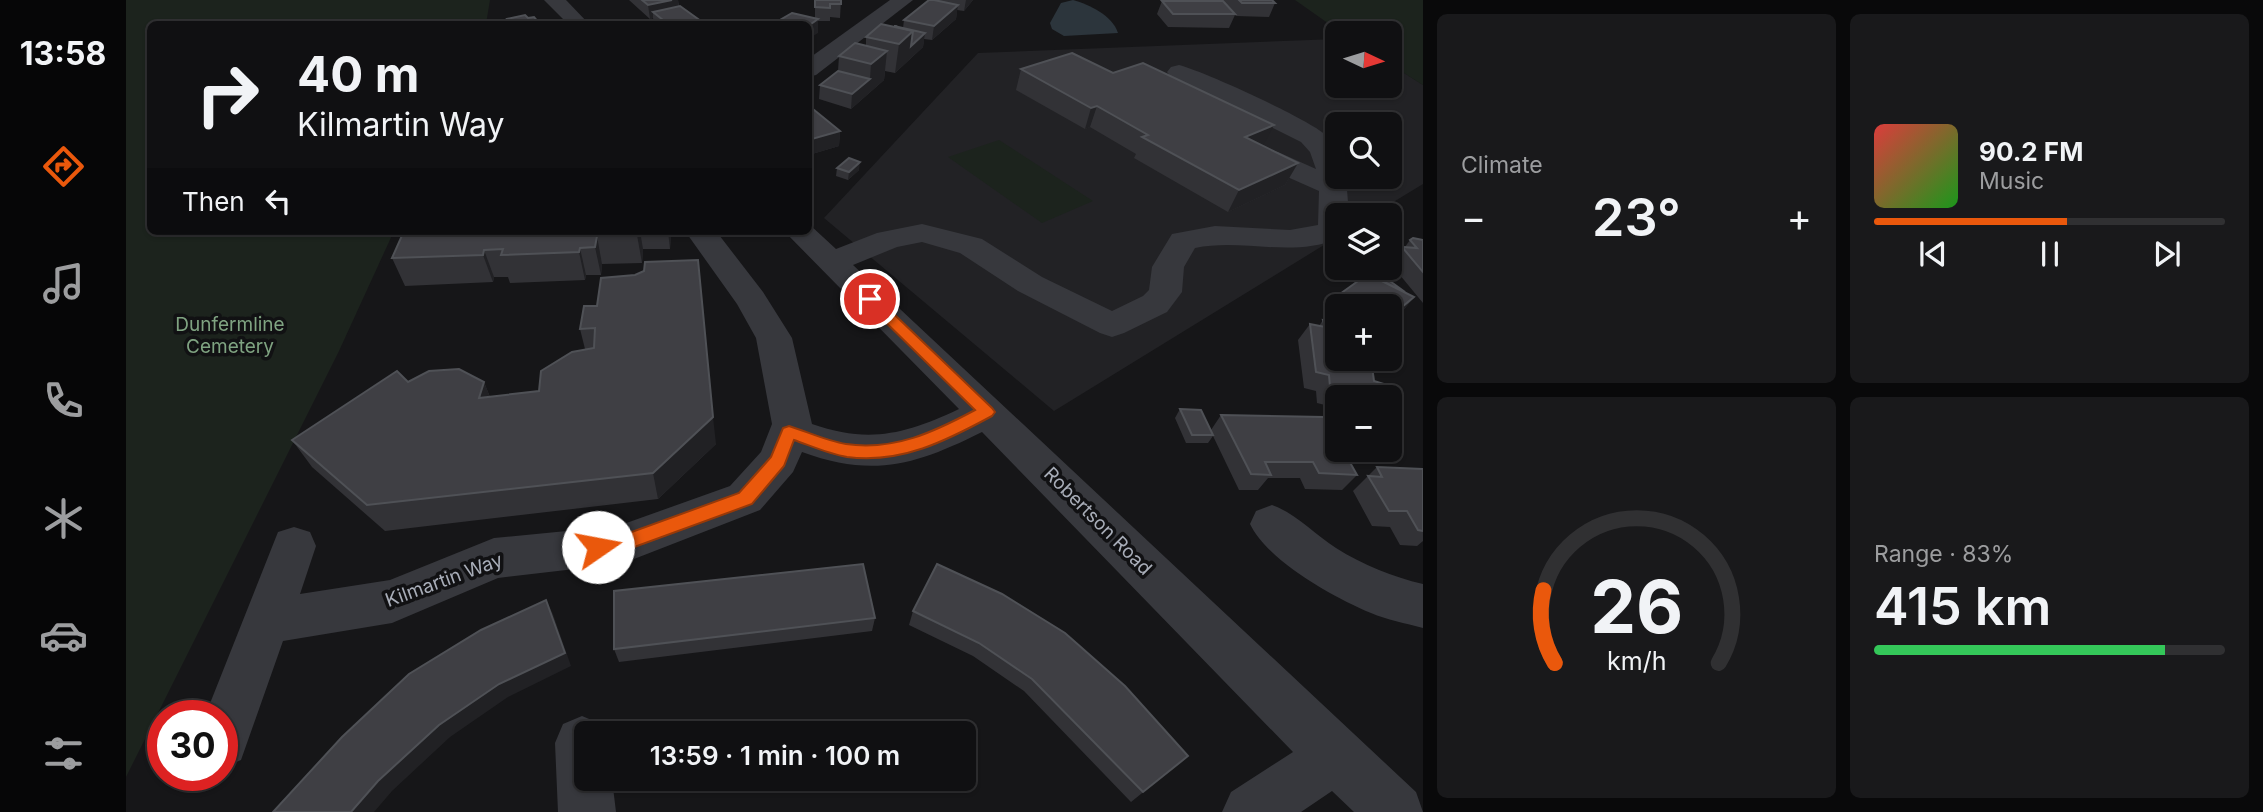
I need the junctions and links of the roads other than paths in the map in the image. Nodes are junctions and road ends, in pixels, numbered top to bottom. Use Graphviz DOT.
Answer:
graph roads {
  1 [pos="554,0"];
  2 [pos="866,0"];
  3 [pos="897,6"];
  4 [pos="576,21"];
  5 [pos="812,67"];
  6 [pos="1179,72"];
  7 [pos="1325,155"];
  8 [pos="1268,158"];
  9 [pos="1325,183"];
  10 [pos="1332,189"];
  11 [pos="702,235"];
  12 [pos="803,235"];
  13 [pos="831,261"];
  14 [pos="987,412"];
  15 [pos="789,432"];
  16 [pos="1272,524"];
  17 [pos="294,546"];
  18 [pos="1423,606"];
  19 [pos="265,622"];
  20 [pos="237,700"];
  21 [pos="1335,756"];
  22 [pos="585,791"];
  23 [pos="587,812"];
  24 [pos="1251,812"];
  25 [pos="1396,812"];
  1 -- 4 [label="street"];
  2 -- 3 [label="street"];
  3 -- 5 [label="street"];
  6 -- 7 [label="street"];
  8 -- 9 [label="street"];
  10 -- 13 [label="street"];
  11 -- 15 [label="street, Kilmartin Way"];
  12 -- 13 [label="street, Robertson Road"];
  13 -- 14 [label="street, Robertson Road"];
  14 -- 15 [label="street"];
  14 -- 21 [label="street, Robertson Road"];
  15 -- 19 [label="street, Kilmartin Way"];
  16 -- 18 [label="street"];
  17 -- 19 [label="street"];
  19 -- 20 [label="street"];
  21 -- 24 [label="street"];
  21 -- 25 [label="street, Robertson Road"];
  22 -- 23 [label="street"];
}
